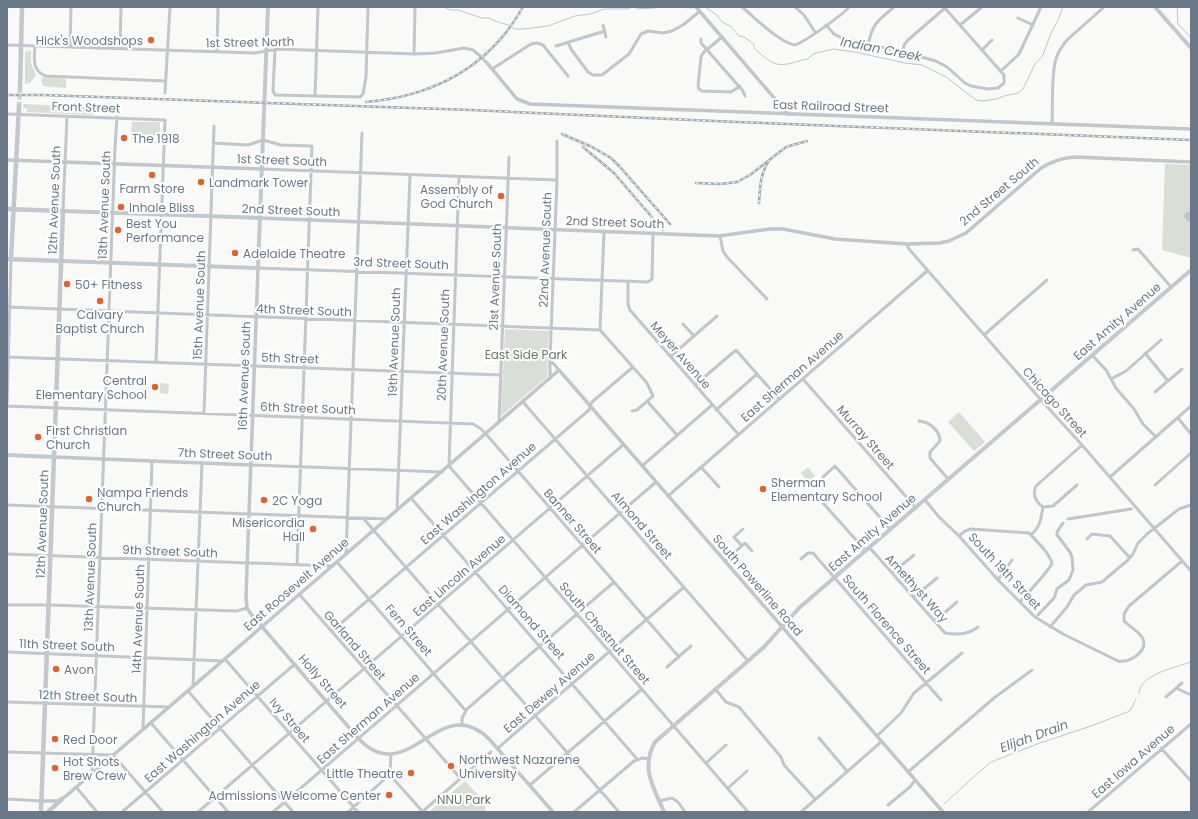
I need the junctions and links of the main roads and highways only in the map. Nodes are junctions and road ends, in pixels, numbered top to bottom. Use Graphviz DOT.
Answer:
graph roads {
  1 [pos="22,7"];
  2 [pos="268,7"];
  3 [pos="1155,7"];
  4 [pos="1191,48"];
  5 [pos="20,88"];
  6 [pos="19,106"];
  7 [pos="7,209"];
  8 [pos="14,210"];
  9 [pos="63,211"];
  10 [pos="260,218"];
  11 [pos="9,259"];
  12 [pos="62,261"];
  13 [pos="258,268"];
  14 [pos="1191,270"];
  15 [pos="7,455"];
  16 [pos="54,457"];
  17 [pos="62,799"];
  18 [pos="41,812"];
  19 [pos="48,812"];
  20 [pos="664,812"];
  1 -- 5 [label="main road"];
  2 -- 10 [label="main road, 16th Avenue South"];
  3 -- 4 [label="main road"];
  6 -- 8 [label="main road"];
  7 -- 8 [label="main road, 2nd Street South"];
  8 -- 9 [label="main road, 2nd Street South"];
  8 -- 11 [label="main road"];
  9 -- 10 [label="main road, 2nd Street South"];
  9 -- 12 [label="main road, 12th Avenue South"];
  10 -- 13 [label="main road, 16th Avenue South"];
  11 -- 12 [label="main road, 3rd Street South"];
  12 -- 13 [label="main road, 3rd Street South"];
  12 -- 16 [label="main road, 12th Avenue South"];
  14 -- 20 [label="main road, East Amity Avenue"];
  15 -- 16 [label="main road, 7th Street South"];
  16 -- 18 [label="main road, 12th Avenue South"];
  17 -- 19 [label="main road"];
}
